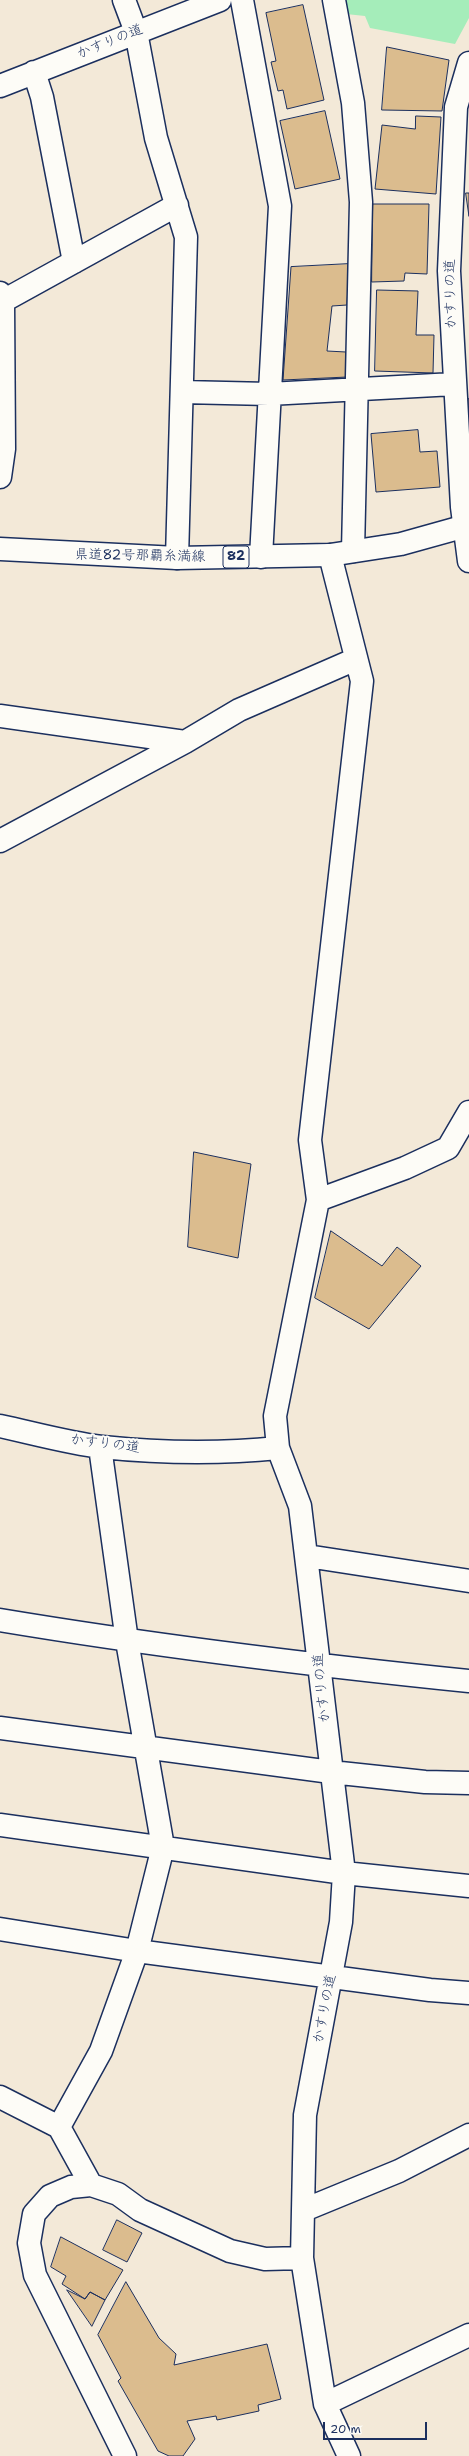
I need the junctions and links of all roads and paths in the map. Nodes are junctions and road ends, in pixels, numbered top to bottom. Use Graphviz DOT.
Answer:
graph roads {
  1 [pos="124,0"];
  2 [pos="220,0"];
  3 [pos="242,0"];
  4 [pos="334,0"];
  5 [pos="136,32"];
  6 [pos="469,63"];
  7 [pos="34,72"];
  8 [pos="0,86"];
  9 [pos="463,106"];
  10 [pos="177,205"];
  11 [pos="74,262"];
  12 [pos="2,297"];
  13 [pos="454,384"];
  14 [pos="358,389"];
  15 [pos="182,392"];
  16 [pos="269,394"];
  17 [pos="0,477"];
  18 [pos="466,526"];
  19 [pos="0,550"];
  20 [pos="353,551"];
  21 [pos="330,555"];
  22 [pos="260,556"];
  23 [pos="177,558"];
  24 [pos="469,561"];
  25 [pos="356,659"];
  26 [pos="0,716"];
  27 [pos="185,742"];
  28 [pos="0,841"];
  29 [pos="469,1112"];
  30 [pos="318,1200"];
  31 [pos="0,1426"];
  32 [pos="100,1447"];
  33 [pos="278,1448"];
  34 [pos="306,1556"];
  35 [pos="469,1581"];
  36 [pos="0,1620"];
  37 [pos="128,1641"];
  38 [pos="320,1666"];
  39 [pos="469,1681"];
  40 [pos="0,1728"];
  41 [pos="144,1747"];
  42 [pos="331,1772"];
  43 [pos="469,1783"];
  44 [pos="0,1825"];
  45 [pos="163,1847"];
  46 [pos="344,1873"];
  47 [pos="469,1886"];
  48 [pos="0,1930"];
  49 [pos="137,1951"];
  50 [pos="331,1976"];
  51 [pos="469,1993"];
  52 [pos="0,2097"];
  53 [pos="59,2127"];
  54 [pos="469,2136"];
  55 [pos="91,2185"];
  56 [pos="304,2210"];
  57 [pos="302,2258"];
  58 [pos="469,2335"];
  59 [pos="325,2404"];
  60 [pos="125,2456"];
  61 [pos="349,2456"];
  1 -- 5 [label="street"];
  2 -- 5 [label="street, かすりの道"];
  3 -- 16 [label="street"];
  4 -- 14 [label="street"];
  5 -- 7 [label="street, かすりの道"];
  5 -- 10 [label="street"];
  6 -- 9 [label="street, かすりの道"];
  7 -- 8 [label="street, かすりの道"];
  7 -- 11 [label="street"];
  9 -- 13 [label="street, かすりの道"];
  10 -- 11 [label="street"];
  10 -- 15 [label="street"];
  11 -- 12 [label="street"];
  12 -- 17 [label="street"];
  13 -- 14 [label="street"];
  13 -- 18 [label="street, かすりの道"];
  14 -- 16 [label="street"];
  14 -- 20 [label="street"];
  15 -- 16 [label="street"];
  15 -- 23 [label="street"];
  16 -- 22 [label="street"];
  18 -- 20 [label="street, 県道82号那覇糸満線 / 82"];
  18 -- 24 [label="street, かすりの道"];
  19 -- 23 [label="street, 県道82号那覇糸満線 / 82"];
  20 -- 21 [label="street, 県道82号那覇糸満線 / 82"];
  21 -- 22 [label="street, 県道82号那覇糸満線 / 82"];
  21 -- 25 [label="street"];
  22 -- 23 [label="street, 県道82号那覇糸満線 / 82"];
  25 -- 27 [label="street"];
  25 -- 30 [label="street"];
  26 -- 27 [label="street"];
  27 -- 28 [label="street"];
  29 -- 30 [label="street"];
  30 -- 33 [label="street"];
  31 -- 32 [label="street, かすりの道"];
  32 -- 33 [label="street, かすりの道"];
  32 -- 37 [label="street"];
  33 -- 34 [label="street, かすりの道"];
  34 -- 35 [label="street"];
  34 -- 38 [label="street, かすりの道"];
  36 -- 37 [label="street"];
  37 -- 38 [label="street"];
  37 -- 41 [label="street"];
  38 -- 39 [label="street"];
  38 -- 42 [label="street, かすりの道"];
  40 -- 41 [label="street"];
  41 -- 42 [label="street"];
  41 -- 45 [label="street"];
  42 -- 43 [label="street"];
  42 -- 46 [label="street, かすりの道"];
  44 -- 45 [label="street"];
  45 -- 46 [label="street"];
  45 -- 49 [label="street"];
  46 -- 47 [label="street"];
  46 -- 50 [label="street, かすりの道"];
  48 -- 49 [label="street"];
  49 -- 50 [label="street"];
  49 -- 53 [label="street"];
  50 -- 51 [label="street"];
  50 -- 56 [label="street, かすりの道"];
  52 -- 53 [label="street"];
  53 -- 55 [label="street"];
  54 -- 56 [label="street"];
  55 -- 57 [label="street"];
  55 -- 60 [label="street"];
  56 -- 57 [label="street, かすりの道"];
  57 -- 59 [label="street, かすりの道"];
  58 -- 59 [label="street"];
  59 -- 61 [label="street, かすりの道"];
}
